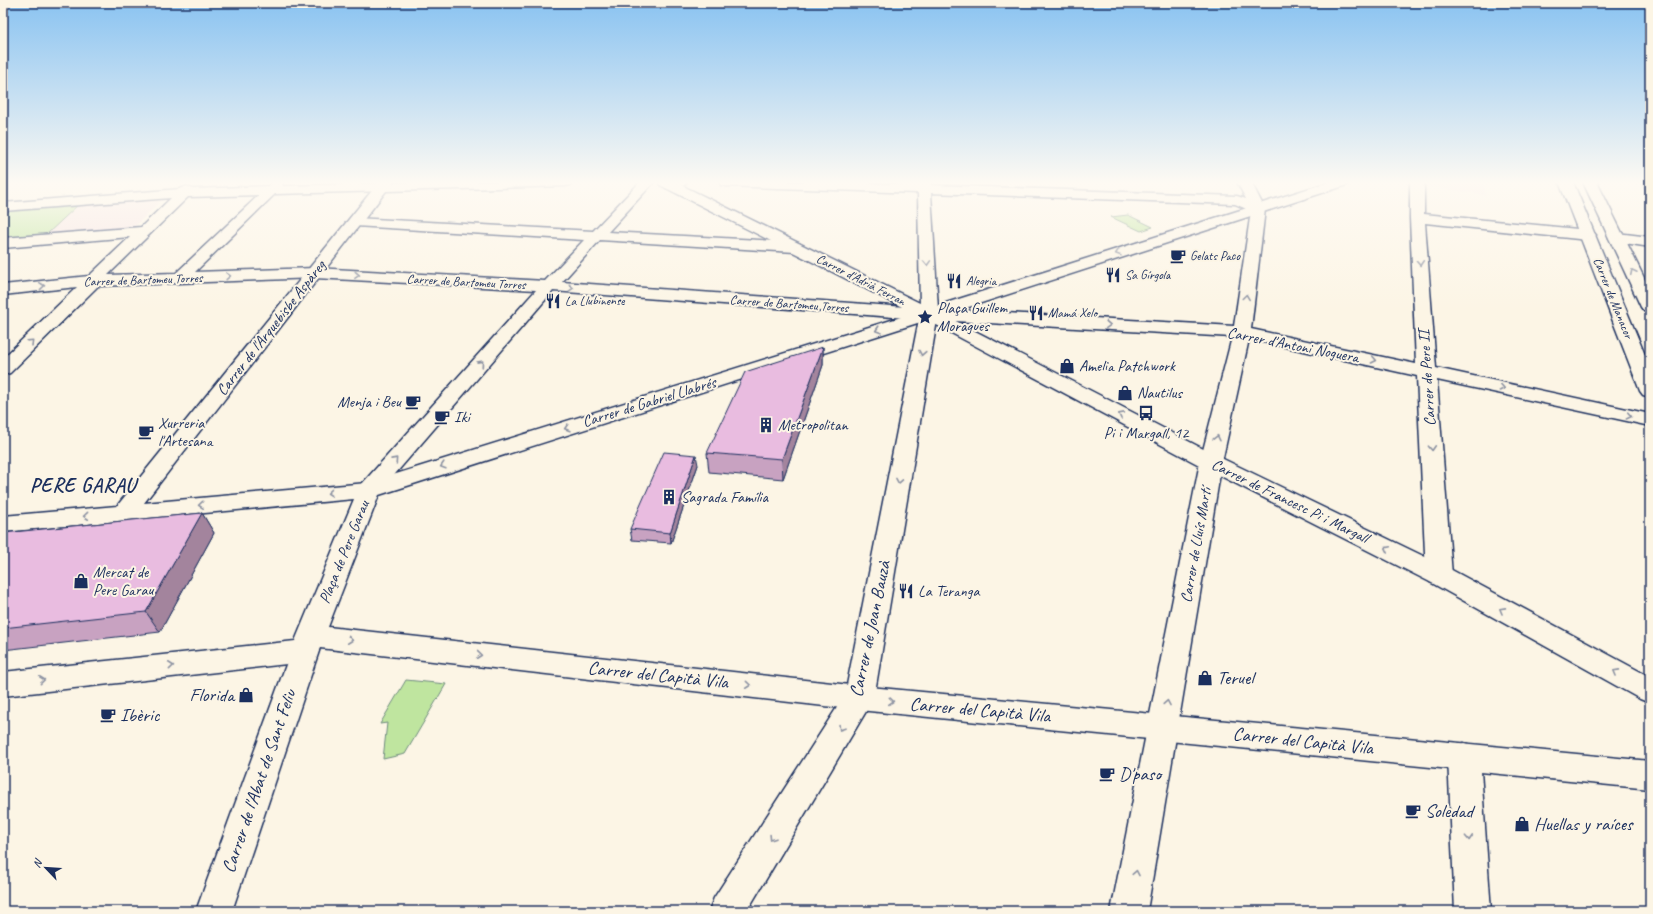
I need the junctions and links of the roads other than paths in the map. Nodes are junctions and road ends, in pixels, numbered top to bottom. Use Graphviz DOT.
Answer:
graph roads {
  1 [pos="151,225"];
  2 [pos="236,225"];
  3 [pos="353,225"];
  4 [pos="400,225"];
  5 [pos="605,225"];
  6 [pos="752,225"];
  7 [pos="926,225"];
  8 [pos="1209,225"];
  9 [pos="1256,225"];
  10 [pos="1417,225"];
  11 [pos="1484,225"];
  12 [pos="1584,225"];
  13 [pos="1610,225"];
  14 [pos="144,231"];
  15 [pos="1588,235"];
  16 [pos="594,236"];
  17 [pos="1616,238"];
  18 [pos="1650,242"];
  19 [pos="3,243"];
  20 [pos="795,247"];
  21 [pos="315,273"];
  22 [pos="180,278"];
  23 [pos="92,281"];
  24 [pos="549,286"];
  25 [pos="3,290"];
  26 [pos="1650,307"];
  27 [pos="929,314"];
  28 [pos="1242,332"];
  29 [pos="1642,359"];
  30 [pos="3,369"];
  31 [pos="1427,372"];
  32 [pos="1650,391"];
  33 [pos="1650,420"];
  34 [pos="1211,462"];
  35 [pos="369,490"];
  36 [pos="125,512"];
  37 [pos="3,524"];
  38 [pos="1439,575"];
  39 [pos="308,644"];
  40 [pos="3,684"];
  41 [pos="1650,691"];
  42 [pos="859,698"];
  43 [pos="1162,727"];
  44 [pos="1464,757"];
  45 [pos="1650,775"];
  46 [pos="214,911"];
  47 [pos="727,911"];
  48 [pos="1129,911"];
  49 [pos="1473,911"];
  1 -- 14 [label="street"];
  2 -- 22 [label="street"];
  3 -- 21 [label="street, Carrer de l'Arquebisbe Aspàreg"];
  4 -- 16 [label="street"];
  5 -- 16 [label="street"];
  6 -- 20 [label="street, Carrer d'Adrià Ferran"];
  7 -- 27 [label="street, Carrer de Joan Bauzà, one-way"];
  8 -- 27 [label="street, Carrer de Gabriel Llabrés, one-way"];
  28 -- 9 [label="street, Carrer de Lluís Martí, one-way"];
  10 -- 31 [label="street, Carrer de Pere II, one-way"];
  11 -- 15 [label="street"];
  12 -- 15 [label="street, Carrer de Manacor"];
  13 -- 17 [label="street, Carrer de Manacor"];
  14 -- 19 [label="street"];
  14 -- 23 [label="street"];
  15 -- 29 [label="street, Carrer de Manacor"];
  16 -- 20 [label="street"];
  16 -- 24 [label="street"];
  17 -- 18 [label="street"];
  26 -- 17 [label="street, Carrer de Manacor, one-way"];
  20 -- 27 [label="street, Carrer d'Adrià Ferran"];
  22 -- 21 [label="street, Carrer de Bartomeu Torres, one-way"];
  21 -- 24 [label="street, Carrer de Bartomeu Torres, one-way"];
  21 -- 36 [label="street, Carrer de l'Arquebisbe Aspàreg"];
  22 -- 23 [label="street, Carrer de Bartomeu Torres"];
  25 -- 23 [label="street, Carrer de Bartomeu Torres, one-way"];
  30 -- 23 [label="street, one-way"];
  24 -- 27 [label="street, Carrer de Bartomeu Torres, one-way"];
  35 -- 24 [label="street, one-way"];
  27 -- 28 [label="street, Carrer d'Antoni Noguera, one-way"];
  34 -- 27 [label="street, Carrer de Francesc Pi i Margall, one-way"];
  27 -- 35 [label="street, Carrer de Gabriel Llabrés, one-way"];
  27 -- 42 [label="street, Carrer de Joan Bauzà, one-way"];
  28 -- 31 [label="street, Carrer d'Antoni Noguera, one-way"];
  34 -- 28 [label="street, Carrer de Lluís Martí, one-way"];
  29 -- 32 [label="street, Carrer de Manacor"];
  31 -- 33 [label="street, Carrer d'Antoni Noguera, one-way"];
  31 -- 38 [label="street, Carrer de Pere II, one-way"];
  38 -- 34 [label="street, Carrer de Francesc Pi i Margall, one-way"];
  43 -- 34 [label="street, Carrer de Lluís Martí, one-way"];
  35 -- 36 [label="street, Plaça de Pere Garau, one-way"];
  35 -- 39 [label="street, Plaça de Pere Garau"];
  36 -- 37 [label="street, Plaça de Pere Garau, one-way"];
  41 -- 38 [label="street, Carrer de Francesc Pi i Margall, one-way"];
  40 -- 39 [label="street, one-way"];
  39 -- 42 [label="street, Carrer del Capità Vila, one-way"];
  39 -- 46 [label="street, Carrer de l'Abat de Sant Feliu"];
  42 -- 43 [label="street, Carrer del Capità Vila, one-way"];
  42 -- 47 [label="street, Carrer de Joan Bauzà, one-way"];
  43 -- 44 [label="street, Carrer del Capità Vila"];
  48 -- 43 [label="street, Carrer de Lluís Martí, one-way"];
  44 -- 45 [label="street, Carrer del Capità Vila"];
  44 -- 49 [label="street, one-way"];
}
